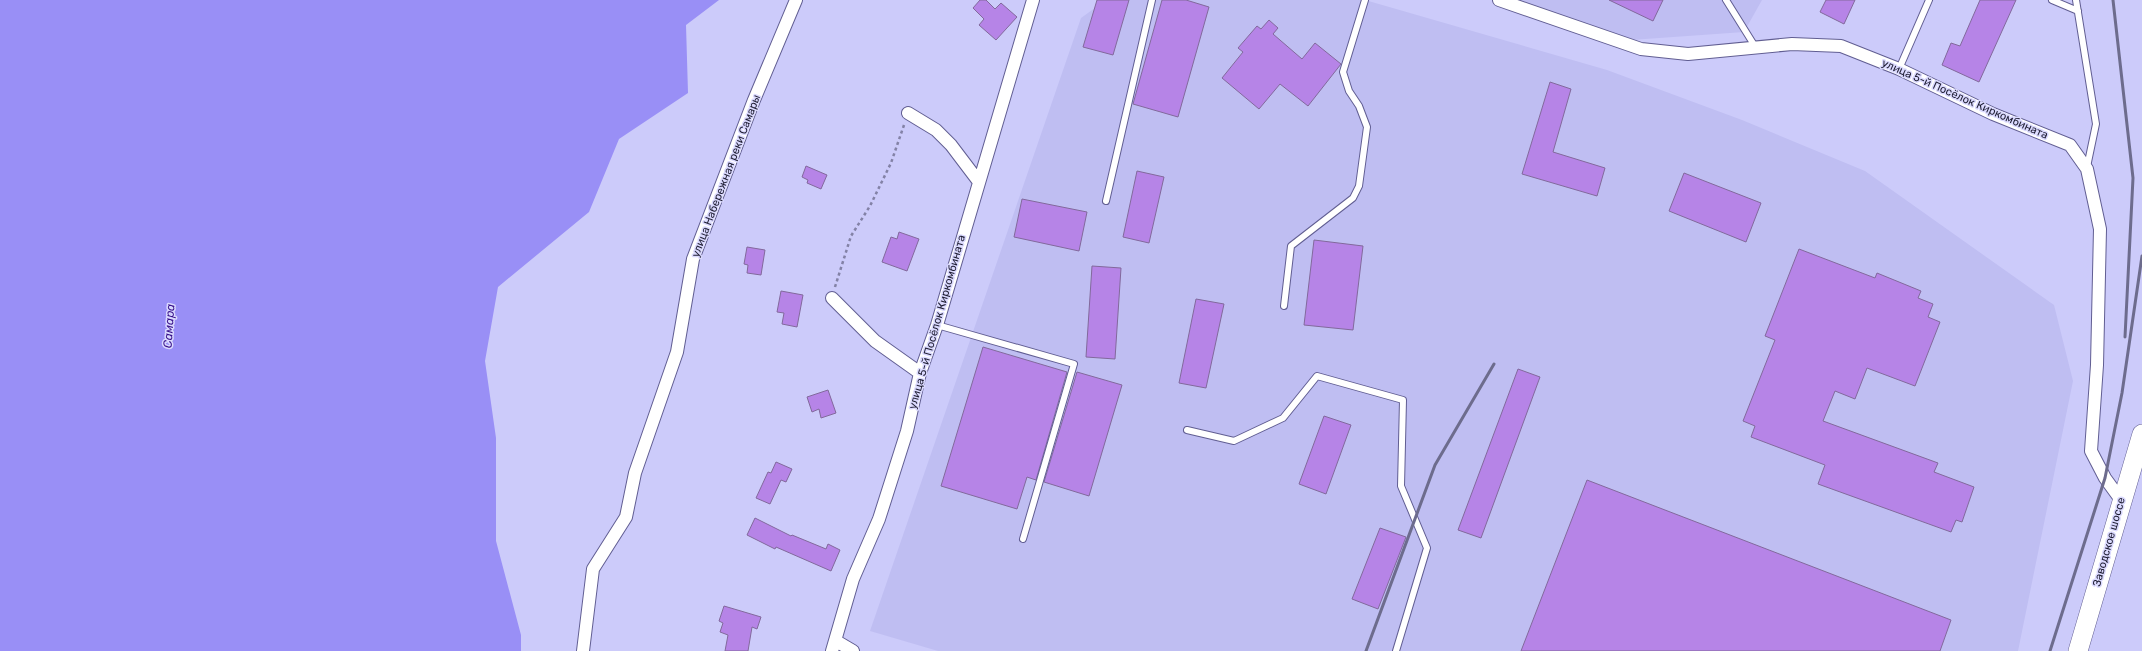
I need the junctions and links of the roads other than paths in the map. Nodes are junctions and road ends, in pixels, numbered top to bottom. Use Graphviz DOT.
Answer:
graph roads {
  1 [pos="796,0"];
  2 [pos="1033,0"];
  3 [pos="1152,0"];
  4 [pos="1365,0"];
  5 [pos="1499,0"];
  6 [pos="1726,0"];
  7 [pos="1929,0"];
  8 [pos="2052,0"];
  9 [pos="2076,0"];
  10 [pos="2078,11"];
  11 [pos="1756,48"];
  12 [pos="1899,69"];
  13 [pos="908,113"];
  14 [pos="2087,169"];
  15 [pos="979,182"];
  16 [pos="1106,201"];
  17 [pos="832,298"];
  18 [pos="1284,306"];
  19 [pos="937,325"];
  20 [pos="920,373"];
  21 [pos="1187,430"];
  22 [pos="2142,434"];
  23 [pos="2121,500"];
  24 [pos="1023,539"];
  25 [pos="834,646"];
  26 [pos="584,651"];
  27 [pos="853,651"];
  28 [pos="1396,651"];
  29 [pos="2078,651"];
  1 -- 26 [label="street, улица Набережная реки Самары"];
  2 -- 15 [label="street, улица 5-й Посёлок Киркомбината"];
  3 -- 16 [label="lane"];
  4 -- 18 [label="lane"];
  5 -- 11 [label="street, улица 5-й Посёлок Киркомбината"];
  6 -- 11 [label="lane"];
  7 -- 12 [label="lane"];
  8 -- 10 [label="lane"];
  9 -- 10 [label="lane"];
  10 -- 14 [label="lane"];
  11 -- 12 [label="street, улица 5-й Посёлок Киркомбината"];
  12 -- 14 [label="street, улица 5-й Посёлок Киркомбината"];
  13 -- 15 [label="street"];
  14 -- 23 [label="street, улица 5-й Посёлок Киркомбината"];
  15 -- 19 [label="street, улица 5-й Посёлок Киркомбината"];
  17 -- 20 [label="street"];
  19 -- 20 [label="street, улица 5-й Посёлок Киркомбината"];
  19 -- 24 [label="lane"];
  20 -- 25 [label="street, улица 5-й Посёлок Киркомбината"];
  21 -- 28 [label="lane"];
  22 -- 23 [label="main road, Заводское шоссе"];
  23 -- 29 [label="main road, Заводское шоссе"];
  25 -- 27 [label="street"];
}
